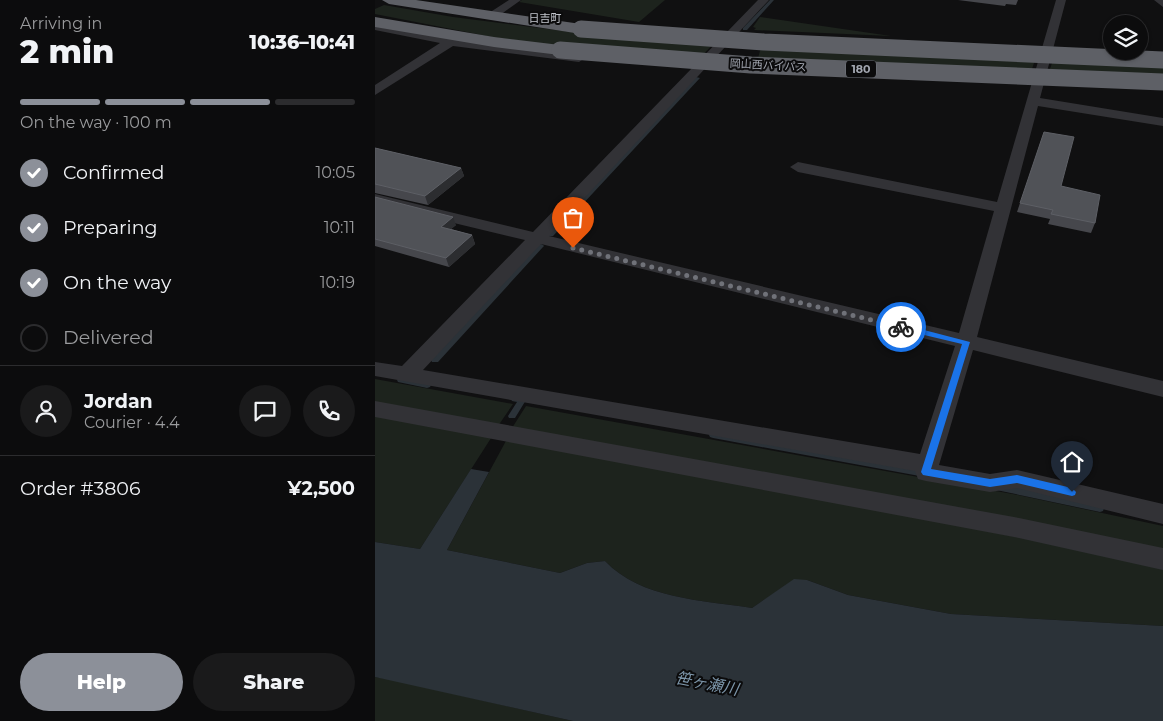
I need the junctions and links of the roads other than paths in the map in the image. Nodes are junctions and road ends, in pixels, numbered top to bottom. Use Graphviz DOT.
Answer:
graph roads {
  1 [pos="389,0"];
  2 [pos="393,0"];
  3 [pos="516,0"];
  4 [pos="764,0"];
  5 [pos="1061,0"];
  6 [pos="1159,0"];
  7 [pos="1163,4"];
  8 [pos="496,13"];
  9 [pos="375,22"];
  10 [pos="375,27"];
  11 [pos="730,35"];
  12 [pos="451,42"];
  13 [pos="1046,49"];
  14 [pos="1163,53"];
  15 [pos="1163,60"];
  16 [pos="700,68"];
  17 [pos="1163,82"];
  18 [pos="1036,84"];
  19 [pos="1163,88"];
  20 [pos="375,92"];
  21 [pos="1033,101"];
  22 [pos="1163,122"];
  23 [pos="797,167"];
  24 [pos="375,199"];
  25 [pos="1003,208"];
  26 [pos="536,239"];
  27 [pos="966,342"];
  28 [pos="375,369"];
  29 [pos="406,375"];
  30 [pos="1163,389"];
  31 [pos="375,409"];
  32 [pos="928,464"];
  33 [pos="1163,514"];
  34 [pos="1163,559"];
  1 -- 15 [label="highway, 岡山西バイパス / 180, bridge"];
  2 -- 8 [label="street"];
  3 -- 8 [label="street"];
  4 -- 11 [label="street"];
  5 -- 13 [label="street"];
  6 -- 7 [label="street"];
  8 -- 11 [label="street"];
  9 -- 17 [label="highway, 岡山西バイパス / 180, bridge"];
  10 -- 12 [label="street"];
  11 -- 13 [label="street"];
  11 -- 16 [label="street"];
  12 -- 16 [label="street"];
  12 -- 20 [label="street"];
  13 -- 14 [label="street"];
  13 -- 18 [label="street"];
  16 -- 18 [label="street"];
  16 -- 26 [label="street"];
  18 -- 19 [label="street"];
  18 -- 21 [label="street"];
  21 -- 22 [label="street"];
  21 -- 25 [label="street"];
  23 -- 25 [label="street"];
  24 -- 26 [label="street"];
  25 -- 27 [label="street"];
  26 -- 27 [label="street"];
  26 -- 29 [label="street"];
  27 -- 30 [label="street"];
  27 -- 32 [label="street"];
  28 -- 29 [label="street"];
  29 -- 32 [label="street"];
  31 -- 34 [label="street"];
  32 -- 33 [label="street"];
}
